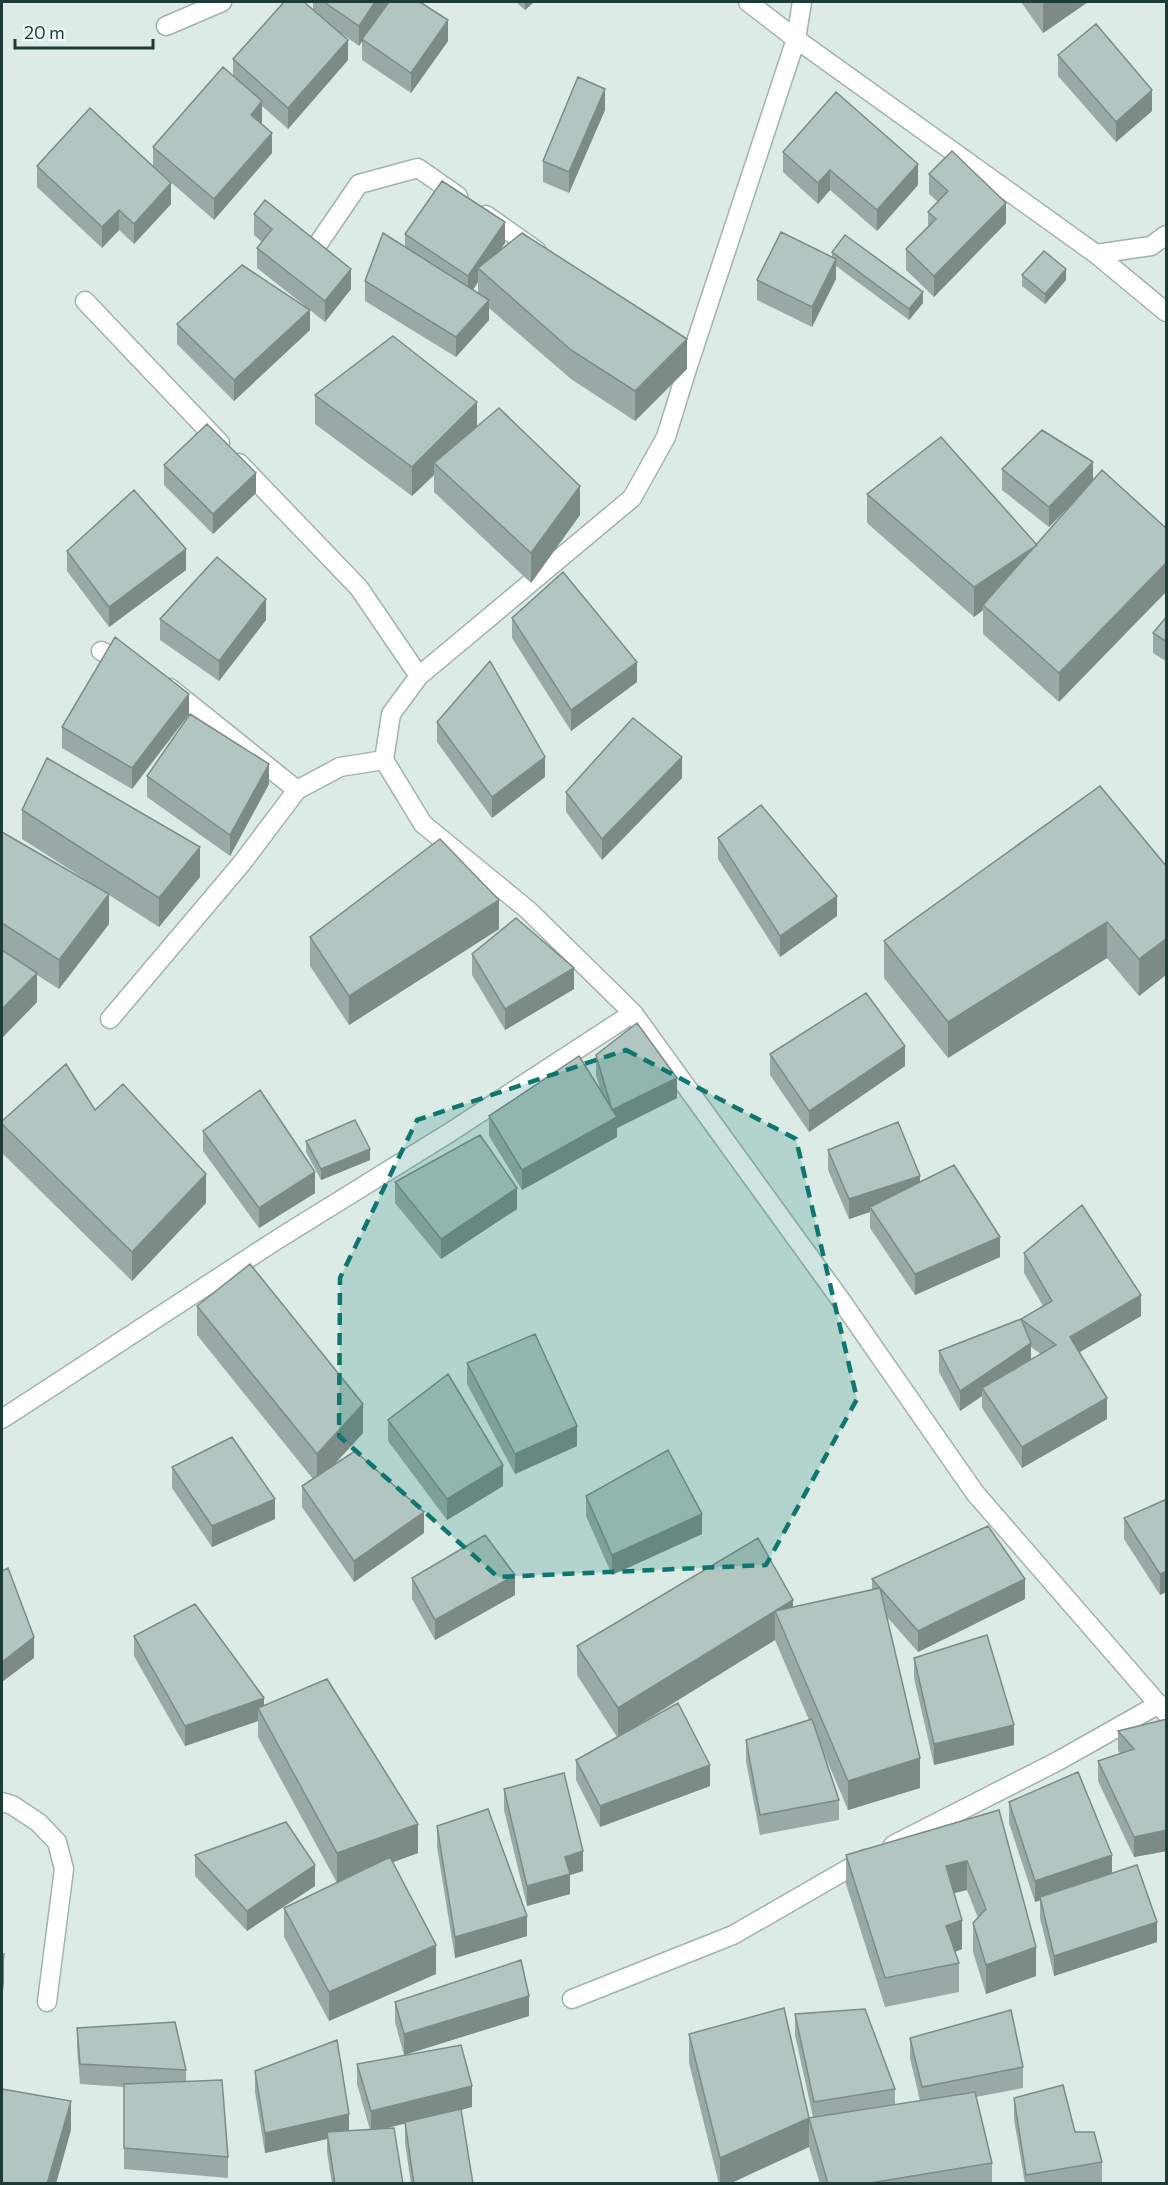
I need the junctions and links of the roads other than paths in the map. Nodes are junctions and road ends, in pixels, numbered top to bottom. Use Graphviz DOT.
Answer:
graph roads {
  1 [pos="222,2"];
  2 [pos="748,2"];
  3 [pos="802,2"];
  4 [pos="166,26"];
  5 [pos="796,39"];
  6 [pos="1167,235"];
  7 [pos="318,244"];
  8 [pos="1096,254"];
  9 [pos="556,264"];
  10 [pos="85,301"];
  11 [pos="1167,312"];
  12 [pos="669,353"];
  13 [pos="687,369"];
  14 [pos="101,651"];
  15 [pos="419,676"];
  16 [pos="384,760"];
  17 [pos="297,790"];
  18 [pos="633,1013"];
  19 [pos="110,1019"];
  20 [pos="2,1419"];
  21 [pos="1163,1709"];
  22 [pos="2,1802"];
  23 [pos="572,1999"];
  24 [pos="47,2002"];
  1 -- 4 [label="street"];
  2 -- 5 [label="street"];
  3 -- 5 [label="street"];
  5 -- 8 [label="street"];
  5 -- 13 [label="street"];
  6 -- 8 [label="street"];
  7 -- 9 [label="street"];
  8 -- 11 [label="street"];
  10 -- 15 [label="street"];
  12 -- 13 [label="street"];
  13 -- 15 [label="street"];
  14 -- 17 [label="street"];
  15 -- 16 [label="street"];
  16 -- 17 [label="street"];
  16 -- 18 [label="street"];
  17 -- 19 [label="street"];
  18 -- 20 [label="street"];
  18 -- 21 [label="street"];
  21 -- 23 [label="street"];
  22 -- 24 [label="street"];
}
